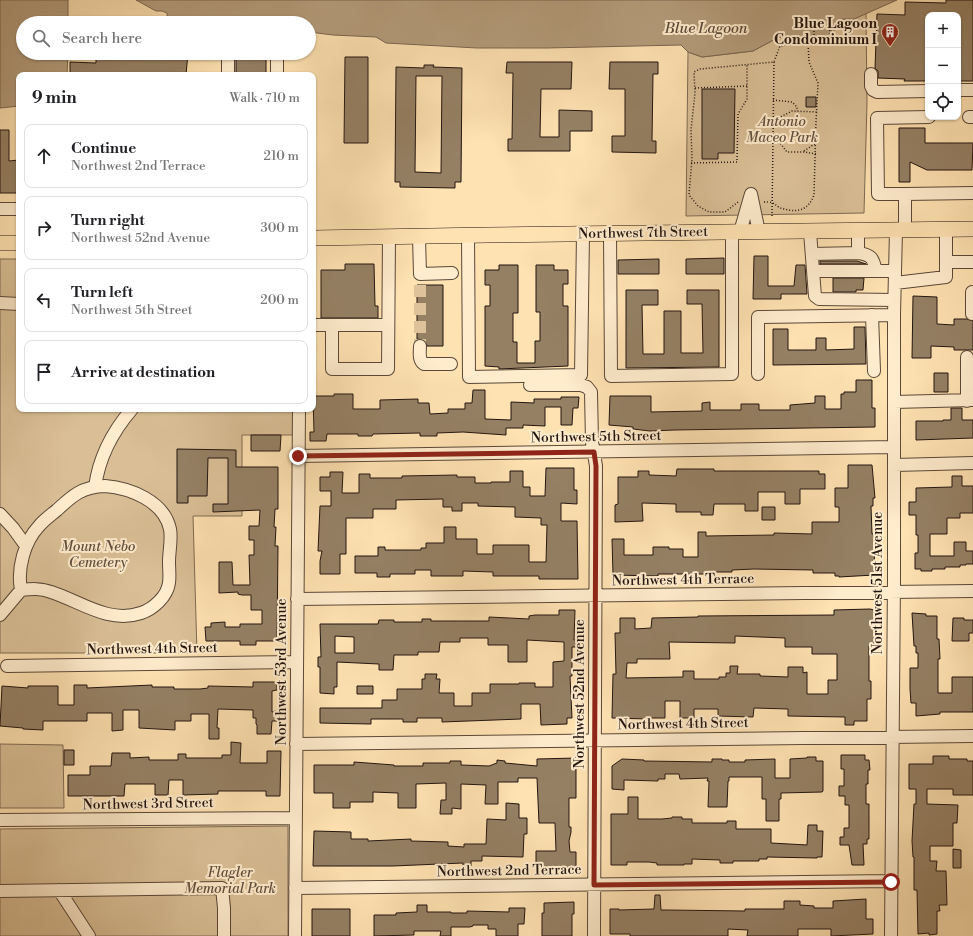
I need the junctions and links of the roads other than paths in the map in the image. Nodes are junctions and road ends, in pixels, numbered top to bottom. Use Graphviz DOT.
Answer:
graph roads {
  1 [pos="228,60"];
  2 [pos="277,60"];
  3 [pos="228,72"];
  4 [pos="277,72"];
  5 [pos="871,74"];
  6 [pos="925,90"];
  7 [pos="961,90"];
  8 [pos="973,90"];
  9 [pos="925,118"];
  10 [pos="973,193"];
  11 [pos="905,194"];
  12 [pos="16,208"];
  13 [pos="0,209"];
  14 [pos="973,229"];
  15 [pos="900,230"];
  16 [pos="946,230"];
  17 [pos="858,231"];
  18 [pos="736,232"];
  19 [pos="759,232"];
  20 [pos="810,232"];
  21 [pos="610,233"];
  22 [pos="583,234"];
  23 [pos="468,235"];
  24 [pos="389,237"];
  25 [pos="420,237"];
  26 [pos="316,238"];
  27 [pos="16,242"];
  28 [pos="0,243"];
  29 [pos="858,253"];
  30 [pos="812,254"];
  31 [pos="946,262"];
  32 [pos="973,262"];
  33 [pos="812,271"];
  34 [pos="876,271"];
  35 [pos="452,273"];
  36 [pos="895,277"];
  37 [pos="973,292"];
  38 [pos="894,300"];
  39 [pos="0,303"];
  40 [pos="16,304"];
  41 [pos="972,314"];
  42 [pos="872,315"];
  43 [pos="894,315"];
  44 [pos="316,325"];
  45 [pos="332,325"];
  46 [pos="388,325"];
  47 [pos="420,346"];
  48 [pos="967,357"];
  49 [pos="451,364"];
  50 [pos="874,371"];
  51 [pos="758,374"];
  52 [pos="530,385"];
  53 [pos="970,385"];
  54 [pos="970,401"];
  55 [pos="894,402"];
  56 [pos="129,412"];
  57 [pos="299,412"];
  58 [pos="894,447"];
  59 [pos="594,452"];
  60 [pos="298,456"];
  61 [pos="973,463"];
  62 [pos="894,464"];
  63 [pos="95,487"];
  64 [pos="0,514"];
  65 [pos="26,546"];
  66 [pos="20,590"];
  67 [pos="973,591"];
  68 [pos="893,592"];
  69 [pos="596,596"];
  70 [pos="297,599"];
  71 [pos="0,614"];
  72 [pos="296,662"];
  73 [pos="7,666"];
  74 [pos="973,736"];
  75 [pos="892,737"];
  76 [pos="595,741"];
  77 [pos="296,744"];
  78 [pos="296,818"];
  79 [pos="0,820"];
  80 [pos="891,882"];
  81 [pos="594,885"];
  82 [pos="295,888"];
  83 [pos="59,890"];
  84 [pos="0,891"];
  85 [pos="89,936"];
  86 [pos="224,936"];
  87 [pos="295,936"];
  88 [pos="594,936"];
  89 [pos="891,936"];
  1 -- 3 [label="street"];
  2 -- 4 [label="street"];
  5 -- 6 [label="street"];
  7 -- 8 [label="street"];
  9 -- 11 [label="street"];
  10 -- 11 [label="street"];
  11 -- 15 [label="street, Northwest 51st Avenue"];
  12 -- 13 [label="street"];
  14 -- 16 [label="main road, Northwest 7th Street"];
  15 -- 16 [label="main road, Northwest 7th Street"];
  15 -- 17 [label="main road, Northwest 7th Street"];
  15 -- 36 [label="street, Northwest 51st Avenue"];
  16 -- 31 [label="street"];
  17 -- 20 [label="main road, Northwest 7th Street"];
  17 -- 29 [label="street"];
  18 -- 19 [label="main road, Northwest 7th Street"];
  18 -- 19 [label="street"];
  18 -- 21 [label="main road, Northwest 7th Street"];
  18 -- 21 [label="street"];
  19 -- 20 [label="main road, Northwest 7th Street"];
  20 -- 30 [label="street"];
  21 -- 22 [label="main road, Northwest 7th Street"];
  22 -- 23 [label="main road, Northwest 7th Street"];
  22 -- 23 [label="street"];
  23 -- 25 [label="main road, Northwest 7th Street"];
  24 -- 25 [label="main road, Northwest 7th Street"];
  24 -- 26 [label="main road, Northwest 7th Street"];
  24 -- 46 [label="street"];
  25 -- 35 [label="street"];
  27 -- 28 [label="main road"];
  29 -- 30 [label="street"];
  29 -- 34 [label="street"];
  30 -- 33 [label="street"];
  31 -- 32 [label="street"];
  31 -- 36 [label="street"];
  33 -- 34 [label="street"];
  33 -- 38 [label="street"];
  34 -- 36 [label="street"];
  36 -- 38 [label="street, Northwest 51st Avenue"];
  37 -- 41 [label="street"];
  38 -- 43 [label="street, Northwest 51st Avenue"];
  39 -- 40 [label="street"];
  42 -- 43 [label="street"];
  42 -- 50 [label="street"];
  42 -- 51 [label="street"];
  43 -- 55 [label="street, Northwest 51st Avenue"];
  44 -- 45 [label="street"];
  45 -- 46 [label="street"];
  45 -- 46 [label="street"];
  47 -- 49 [label="street"];
  48 -- 53 [label="street"];
  52 -- 59 [label="street, Northwest 52nd Avenue"];
  53 -- 54 [label="street"];
  54 -- 55 [label="street"];
  55 -- 58 [label="street, Northwest 51st Avenue"];
  56 -- 63 [label="street"];
  57 -- 60 [label="street, Northwest 53rd Avenue"];
  58 -- 59 [label="street, Northwest 5th Street"];
  58 -- 62 [label="street, Northwest 51st Avenue"];
  59 -- 60 [label="street, Northwest 5th Street"];
  59 -- 69 [label="street, Northwest 52nd Avenue"];
  60 -- 70 [label="street, Northwest 53rd Avenue"];
  61 -- 62 [label="street"];
  62 -- 68 [label="street, Northwest 51st Avenue"];
  63 -- 65 [label="street"];
  63 -- 66 [label="street"];
  64 -- 65 [label="street"];
  65 -- 66 [label="street"];
  66 -- 71 [label="street"];
  67 -- 68 [label="street, Northwest 4th Terrace"];
  68 -- 69 [label="street, Northwest 4th Terrace"];
  68 -- 75 [label="street, Northwest 51st Avenue"];
  69 -- 70 [label="street, Northwest 4th Terrace"];
  69 -- 76 [label="street, Northwest 52nd Avenue"];
  70 -- 72 [label="street, Northwest 53rd Avenue"];
  72 -- 73 [label="street, Northwest 4th Street"];
  72 -- 77 [label="street, Northwest 53rd Avenue"];
  74 -- 75 [label="street, Northwest 4th Street"];
  75 -- 76 [label="street, Northwest 4th Street"];
  75 -- 80 [label="street, Northwest 51st Avenue"];
  76 -- 77 [label="street, Northwest 4th Street"];
  76 -- 81 [label="street, Northwest 52nd Avenue"];
  77 -- 78 [label="street, Northwest 53rd Avenue"];
  78 -- 79 [label="street, Northwest 3rd Street"];
  78 -- 82 [label="street, Northwest 53rd Avenue"];
  80 -- 81 [label="street, Northwest 2nd Terrace"];
  80 -- 89 [label="street, Northwest 51st Avenue"];
  81 -- 82 [label="street, Northwest 2nd Terrace"];
  81 -- 88 [label="street, Northwest 52nd Avenue"];
  82 -- 87 [label="street, Northwest 53rd Avenue"];
  83 -- 84 [label="street"];
  83 -- 85 [label="street"];
  83 -- 86 [label="street"];
}
